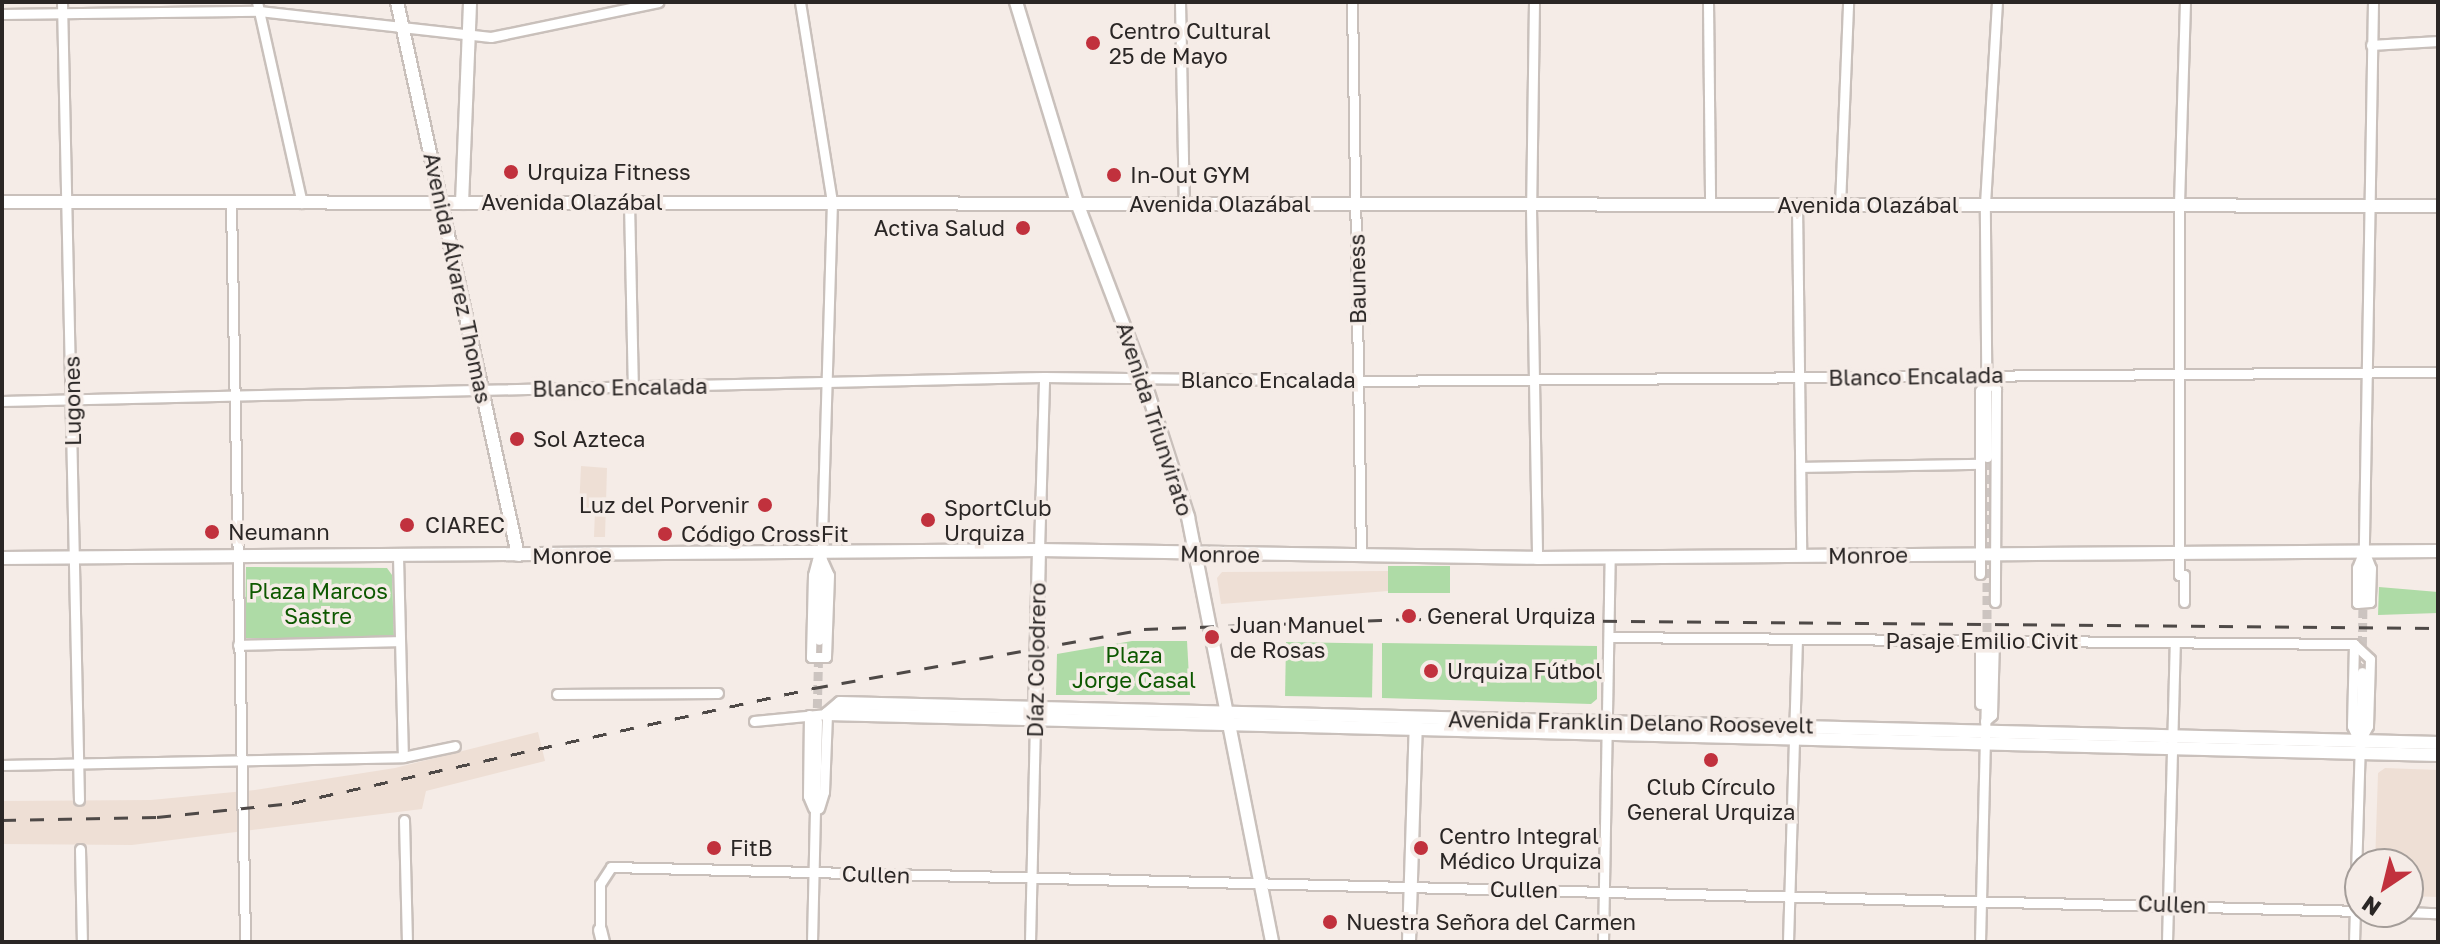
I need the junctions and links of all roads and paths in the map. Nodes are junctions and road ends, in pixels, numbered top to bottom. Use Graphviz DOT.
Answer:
graph roads {
  1 [pos="62,2"];
  2 [pos="397,2"];
  3 [pos="470,2"];
  4 [pos="658,2"];
  5 [pos="800,2"];
  6 [pos="1016,2"];
  7 [pos="1180,2"];
  8 [pos="1352,2"];
  9 [pos="1534,2"];
  10 [pos="1708,2"];
  11 [pos="1848,2"];
  12 [pos="1997,2"];
  13 [pos="2185,2"];
  14 [pos="2373,2"];
  15 [pos="258,7"];
  16 [pos="2,14"];
  17 [pos="62,15"];
  18 [pos="403,28"];
  19 [pos="469,35"];
  20 [pos="2438,41"];
  21 [pos="2371,45"];
  22 [pos="832,201"];
  23 [pos="2,202"];
  24 [pos="67,202"];
  25 [pos="629,202"];
  26 [pos="231,203"];
  27 [pos="302,203"];
  28 [pos="441,203"];
  29 [pos="462,203"];
  30 [pos="1077,203"];
  31 [pos="1184,203"];
  32 [pos="1985,204"];
  33 [pos="2179,204"];
  34 [pos="1797,205"];
  35 [pos="1840,205"];
  36 [pos="1355,206"];
  37 [pos="1710,206"];
  38 [pos="2366,206"];
  39 [pos="2438,206"];
  40 [pos="1531,208"];
  41 [pos="2365,372"];
  42 [pos="2438,372"];
  43 [pos="2179,375"];
  44 [pos="1987,376"];
  45 [pos="1044,377"];
  46 [pos="1144,379"];
  47 [pos="1534,379"];
  48 [pos="1800,379"];
  49 [pos="1359,381"];
  50 [pos="827,382"];
  51 [pos="633,387"];
  52 [pos="482,389"];
  53 [pos="234,394"];
  54 [pos="71,399"];
  55 [pos="2,401"];
  56 [pos="1983,460"];
  57 [pos="1801,467"];
  58 [pos="1039,550"];
  59 [pos="2364,551"];
  60 [pos="2438,551"];
  61 [pos="819,553"];
  62 [pos="1195,553"];
  63 [pos="2179,553"];
  64 [pos="1980,554"];
  65 [pos="1996,554"];
  66 [pos="237,555"];
  67 [pos="518,555"];
  68 [pos="1361,555"];
  69 [pos="1801,555"];
  70 [pos="75,556"];
  71 [pos="398,556"];
  72 [pos="1610,557"];
  73 [pos="2,558"];
  74 [pos="1537,558"];
  75 [pos="1980,574"];
  76 [pos="2363,599"];
  77 [pos="1995,602"];
  78 [pos="2184,602"];
  79 [pos="1609,637"];
  80 [pos="1797,639"];
  81 [pos="819,640"];
  82 [pos="400,641"];
  83 [pos="1980,641"];
  84 [pos="1994,641"];
  85 [pos="2175,642"];
  86 [pos="2354,644"];
  87 [pos="238,645"];
  88 [pos="1987,652"];
  89 [pos="2362,672"];
  90 [pos="718,693"];
  91 [pos="557,694"];
  92 [pos="1223,712"];
  93 [pos="1035,714"];
  94 [pos="818,716"];
  95 [pos="754,721"];
  96 [pos="1416,724"];
  97 [pos="1985,725"];
  98 [pos="1227,726"];
  99 [pos="1609,727"];
  100 [pos="1796,732"];
  101 [pos="2172,733"];
  102 [pos="2438,743"];
  103 [pos="1985,744"];
  104 [pos="455,746"];
  105 [pos="2171,747"];
  106 [pos="2359,748"];
  107 [pos="2438,755"];
  108 [pos="403,757"];
  109 [pos="241,760"];
  110 [pos="78,762"];
  111 [pos="2,765"];
  112 [pos="79,800"];
  113 [pos="816,815"];
  114 [pos="404,820"];
  115 [pos="2358,848"];
  116 [pos="80,849"];
  117 [pos="814,872"];
  118 [pos="1032,879"];
  119 [pos="1260,883"];
  120 [pos="1410,887"];
  121 [pos="1604,890"];
  122 [pos="1788,894"];
  123 [pos="1981,900"];
  124 [pos="2168,903"];
  125 [pos="2344,910"];
  126 [pos="602,936"];
  127 [pos="82,942"];
  128 [pos="245,942"];
  129 [pos="407,942"];
  130 [pos="812,942"];
  131 [pos="1030,942"];
  132 [pos="1272,942"];
  133 [pos="1409,942"];
  134 [pos="1603,942"];
  135 [pos="1788,942"];
  136 [pos="1980,942"];
  137 [pos="2167,942"];
  1 -- 17 [label="street, Lugones"];
  2 -- 18 [label="main road, Avenida Álvarez Thomas"];
  3 -- 19 [label="main road"];
  4 -- 19 [label="street"];
  5 -- 22 [label="street"];
  6 -- 30 [label="main road, Avenida Triunvirato"];
  7 -- 31 [label="street"];
  8 -- 36 [label="street, Bauness"];
  9 -- 40 [label="street"];
  10 -- 37 [label="street"];
  11 -- 35 [label="street"];
  12 -- 32 [label="street"];
  13 -- 33 [label="street"];
  14 -- 21 [label="street"];
  15 -- 17 [label="street"];
  15 -- 18 [label="street"];
  15 -- 27 [label="street"];
  16 -- 17 [label="street"];
  17 -- 24 [label="street, Lugones"];
  18 -- 19 [label="street"];
  18 -- 28 [label="main road, Avenida Álvarez Thomas"];
  19 -- 29 [label="main road"];
  20 -- 21 [label="street"];
  21 -- 38 [label="street"];
  22 -- 25 [label="main road, Avenida Olazábal"];
  22 -- 30 [label="main road, Avenida Olazábal"];
  22 -- 50 [label="street"];
  23 -- 24 [label="main road, Avenida Olazábal"];
  24 -- 26 [label="main road, Avenida Olazábal"];
  24 -- 54 [label="street, Lugones"];
  25 -- 29 [label="main road, Avenida Olazábal"];
  25 -- 51 [label="street"];
  26 -- 27 [label="main road, Avenida Olazábal"];
  26 -- 53 [label="street"];
  27 -- 28 [label="main road, Avenida Olazábal"];
  28 -- 29 [label="main road, Avenida Olazábal"];
  28 -- 52 [label="main road, Avenida Álvarez Thomas"];
  30 -- 31 [label="main road, Avenida Olazábal"];
  30 -- 46 [label="main road, Avenida Triunvirato"];
  31 -- 36 [label="main road, Avenida Olazábal"];
  32 -- 33 [label="main road, Avenida Olazábal"];
  32 -- 35 [label="main road, Avenida Olazábal"];
  32 -- 44 [label="street"];
  33 -- 38 [label="main road, Avenida Olazábal"];
  33 -- 43 [label="street"];
  34 -- 35 [label="main road, Avenida Olazábal"];
  34 -- 37 [label="main road, Avenida Olazábal"];
  34 -- 48 [label="street"];
  36 -- 40 [label="main road, Avenida Olazábal"];
  36 -- 49 [label="street, Bauness"];
  37 -- 40 [label="main road, Avenida Olazábal"];
  38 -- 39 [label="main road, Avenida Olazábal"];
  38 -- 41 [label="street"];
  40 -- 47 [label="street"];
  41 -- 42 [label="street, Blanco Encalada"];
  41 -- 43 [label="street, Blanco Encalada"];
  41 -- 59 [label="street"];
  43 -- 44 [label="street, Blanco Encalada"];
  43 -- 63 [label="street"];
  44 -- 48 [label="street, Blanco Encalada"];
  44 -- 56 [label="street"];
  44 -- 65 [label="street"];
  45 -- 46 [label="street, Blanco Encalada"];
  45 -- 50 [label="street, Blanco Encalada"];
  45 -- 58 [label="street, Díaz Colodrero"];
  46 -- 49 [label="street, Blanco Encalada"];
  46 -- 62 [label="main road, Avenida Triunvirato"];
  47 -- 48 [label="street, Blanco Encalada"];
  47 -- 49 [label="street, Blanco Encalada"];
  47 -- 74 [label="street"];
  48 -- 57 [label="street"];
  49 -- 68 [label="street, Bauness"];
  50 -- 51 [label="street, Blanco Encalada"];
  50 -- 61 [label="street"];
  51 -- 52 [label="street, Blanco Encalada"];
  52 -- 53 [label="street, Blanco Encalada"];
  52 -- 67 [label="main road, Avenida Álvarez Thomas"];
  53 -- 54 [label="street, Blanco Encalada"];
  53 -- 66 [label="street"];
  54 -- 55 [label="street, Blanco Encalada"];
  54 -- 70 [label="street, Lugones"];
  56 -- 57 [label="street"];
  56 -- 64 [label="street"];
  57 -- 69 [label="street"];
  58 -- 61 [label="main road, Monroe"];
  58 -- 62 [label="main road, Monroe"];
  58 -- 93 [label="main road, Díaz Colodrero"];
  59 -- 59 [label="street"];
  59 -- 60 [label="main road, Monroe"];
  59 -- 63 [label="main road, Monroe"];
  59 -- 76 [label="street"];
  61 -- 61 [label="street"];
  61 -- 67 [label="main road, Monroe"];
  61 -- 81 [label="street"];
  62 -- 68 [label="main road, Monroe"];
  62 -- 92 [label="main road, Avenida Triunvirato"];
  63 -- 65 [label="main road, Monroe"];
  63 -- 78 [label="street"];
  64 -- 65 [label="main road, Monroe"];
  64 -- 69 [label="main road, Monroe"];
  64 -- 75 [label="street"];
  65 -- 77 [label="street"];
  66 -- 70 [label="main road, Monroe"];
  66 -- 71 [label="main road, Monroe"];
  66 -- 87 [label="street"];
  67 -- 71 [label="main road, Monroe"];
  68 -- 74 [label="main road, Monroe"];
  69 -- 72 [label="main road, Monroe"];
  70 -- 73 [label="main road, Monroe"];
  70 -- 110 [label="street, Lugones"];
  71 -- 82 [label="street"];
  72 -- 74 [label="main road, Monroe"];
  72 -- 79 [label="street"];
  79 -- 80 [label="street, Pasaje Emilio Civit"];
  79 -- 99 [label="street"];
  80 -- 83 [label="street, Pasaje Emilio Civit"];
  80 -- 100 [label="street"];
  82 -- 87 [label="street"];
  82 -- 108 [label="street"];
  83 -- 84 [label="street, Pasaje Emilio Civit"];
  83 -- 97 [label="street"];
  84 -- 85 [label="street, Pasaje Emilio Civit"];
  84 -- 97 [label="street"];
  85 -- 86 [label="street, Pasaje Emilio Civit"];
  85 -- 101 [label="street"];
  86 -- 106 [label="street"];
  86 -- 106 [label="street"];
  87 -- 109 [label="street"];
  88 -- 97 [label="street"];
  89 -- 106 [label="street"];
  90 -- 91 [label="street"];
  92 -- 93 [label="main road, Avenida Franklin Delano Roosevelt"];
  92 -- 96 [label="main road, Avenida Franklin Delano Roosevelt"];
  92 -- 98 [label="main road, Avenida Triunvirato"];
  93 -- 94 [label="main road, Avenida Franklin Delano Roosevelt"];
  93 -- 98 [label="main road, Avenida Franklin Delano Roosevelt"];
  93 -- 118 [label="street, Díaz Colodrero"];
  94 -- 95 [label="street, Avenida Franklin Delano Roosevelt"];
  94 -- 113 [label="street"];
  94 -- 113 [label="street"];
  96 -- 98 [label="main road, Avenida Franklin Delano Roosevelt"];
  96 -- 99 [label="main road, Avenida Franklin Delano Roosevelt"];
  96 -- 120 [label="main road"];
  97 -- 100 [label="main road, Avenida Franklin Delano Roosevelt"];
  97 -- 101 [label="main road, Avenida Franklin Delano Roosevelt"];
  97 -- 103 [label="street"];
  98 -- 119 [label="main road, Avenida Triunvirato"];
  99 -- 100 [label="main road, Avenida Franklin Delano Roosevelt"];
  99 -- 121 [label="street"];
  100 -- 103 [label="main road, Avenida Franklin Delano Roosevelt"];
  100 -- 122 [label="street"];
  101 -- 105 [label="street"];
  101 -- 106 [label="main road, Avenida Franklin Delano Roosevelt"];
  102 -- 106 [label="main road, Avenida Franklin Delano Roosevelt"];
  103 -- 105 [label="main road, Avenida Franklin Delano Roosevelt"];
  103 -- 123 [label="street"];
  104 -- 108 [label="street"];
  105 -- 106 [label="main road, Avenida Franklin Delano Roosevelt"];
  105 -- 124 [label="street"];
  106 -- 107 [label="main road, Avenida Franklin Delano Roosevelt"];
  106 -- 115 [label="street"];
  108 -- 109 [label="street"];
  109 -- 110 [label="street"];
  109 -- 128 [label="street"];
  110 -- 111 [label="street"];
  110 -- 112 [label="street, Lugones"];
  113 -- 117 [label="street"];
  114 -- 129 [label="street"];
  116 -- 127 [label="street"];
  117 -- 118 [label="street, Cullen"];
  117 -- 126 [label="street, Cullen"];
  117 -- 130 [label="street"];
  118 -- 119 [label="street, Cullen"];
  118 -- 131 [label="street, Díaz Colodrero"];
  119 -- 120 [label="street, Cullen"];
  119 -- 132 [label="main road, Avenida Triunvirato"];
  120 -- 121 [label="street, Cullen"];
  120 -- 133 [label="main road"];
  121 -- 122 [label="street, Cullen"];
  121 -- 134 [label="street"];
  122 -- 123 [label="street, Cullen"];
  122 -- 135 [label="street"];
  123 -- 124 [label="street, Cullen"];
  123 -- 136 [label="street"];
  124 -- 125 [label="street, Cullen"];
  124 -- 137 [label="street"];
}
